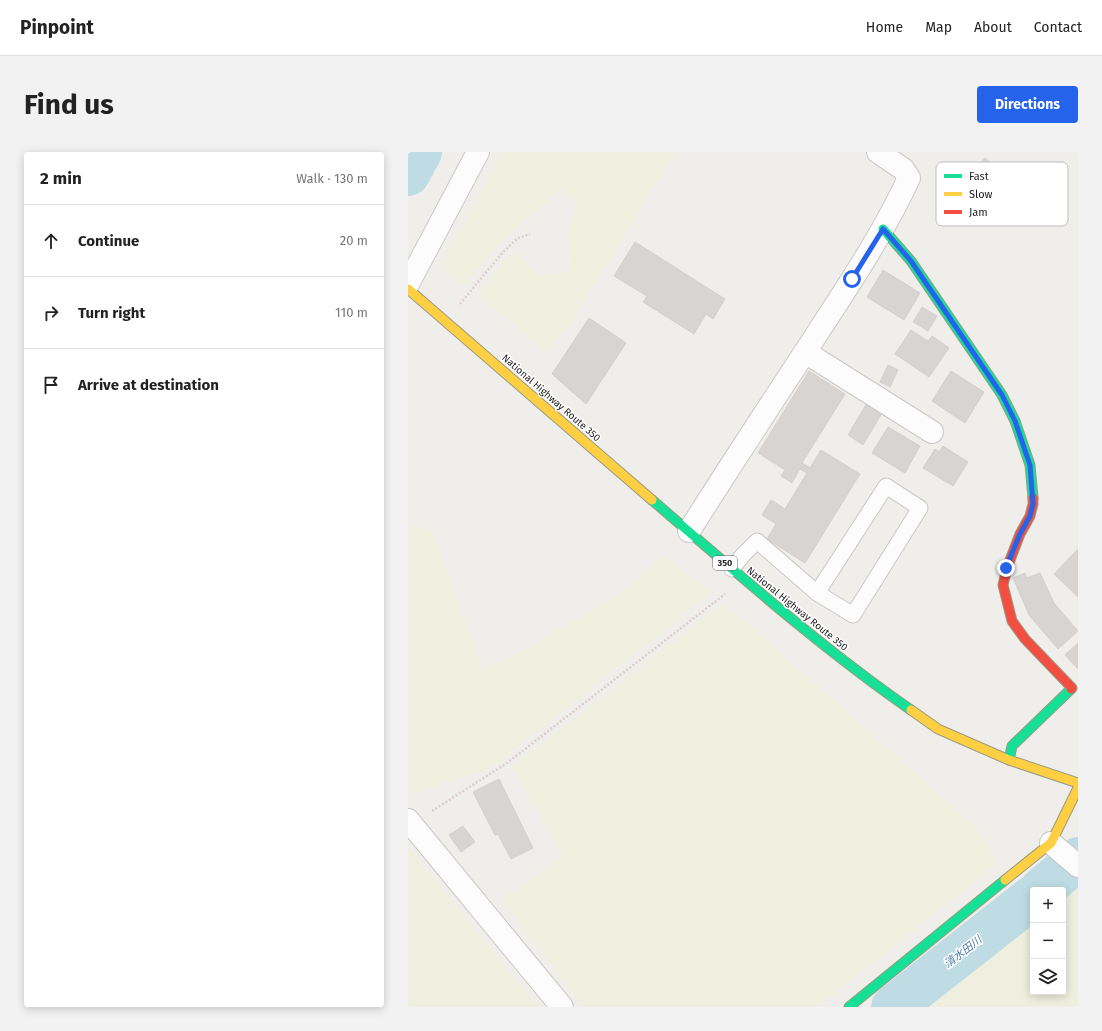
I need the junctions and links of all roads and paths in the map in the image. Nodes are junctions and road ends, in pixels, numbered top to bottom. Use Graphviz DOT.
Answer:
graph roads {
  1 [pos="478,152"];
  2 [pos="878,152"];
  3 [pos="883,229"];
  4 [pos="530,234"];
  5 [pos="408,284"];
  6 [pos="408,288"];
  7 [pos="457,307"];
  8 [pos="805,352"];
  9 [pos="932,432"];
  10 [pos="688,531"];
  11 [pos="732,569"];
  12 [pos="744,579"];
  13 [pos="817,593"];
  14 [pos="1009,760"];
  15 [pos="1078,783"];
  16 [pos="1078,788"];
  17 [pos="409,822"];
  18 [pos="1065,855"];
  19 [pos="562,1007"];
  20 [pos="849,1007"];
  1 -- 5 [label="street"];
  2 -- 3 [label="street"];
  3 -- 8 [label="street"];
  3 -- 14 [label="main road"];
  4 -- 7 [label="path"];
  6 -- 10 [label="main road, National Highway Route 350 / 350"];
  8 -- 9 [label="street"];
  8 -- 10 [label="street"];
  10 -- 11 [label="main road, National Highway Route 350 / 350"];
  11 -- 12 [label="main road, National Highway Route 350 / 350"];
  11 -- 13 [label="lane"];
  12 -- 14 [label="main road, National Highway Route 350 / 350"];
  12 -- 17 [label="path"];
  13 -- 13 [label="lane"];
  14 -- 15 [label="main road, National Highway Route 350 / 350"];
  16 -- 18 [label="main road"];
  17 -- 19 [label="street"];
  18 -- 20 [label="main road"];
}
